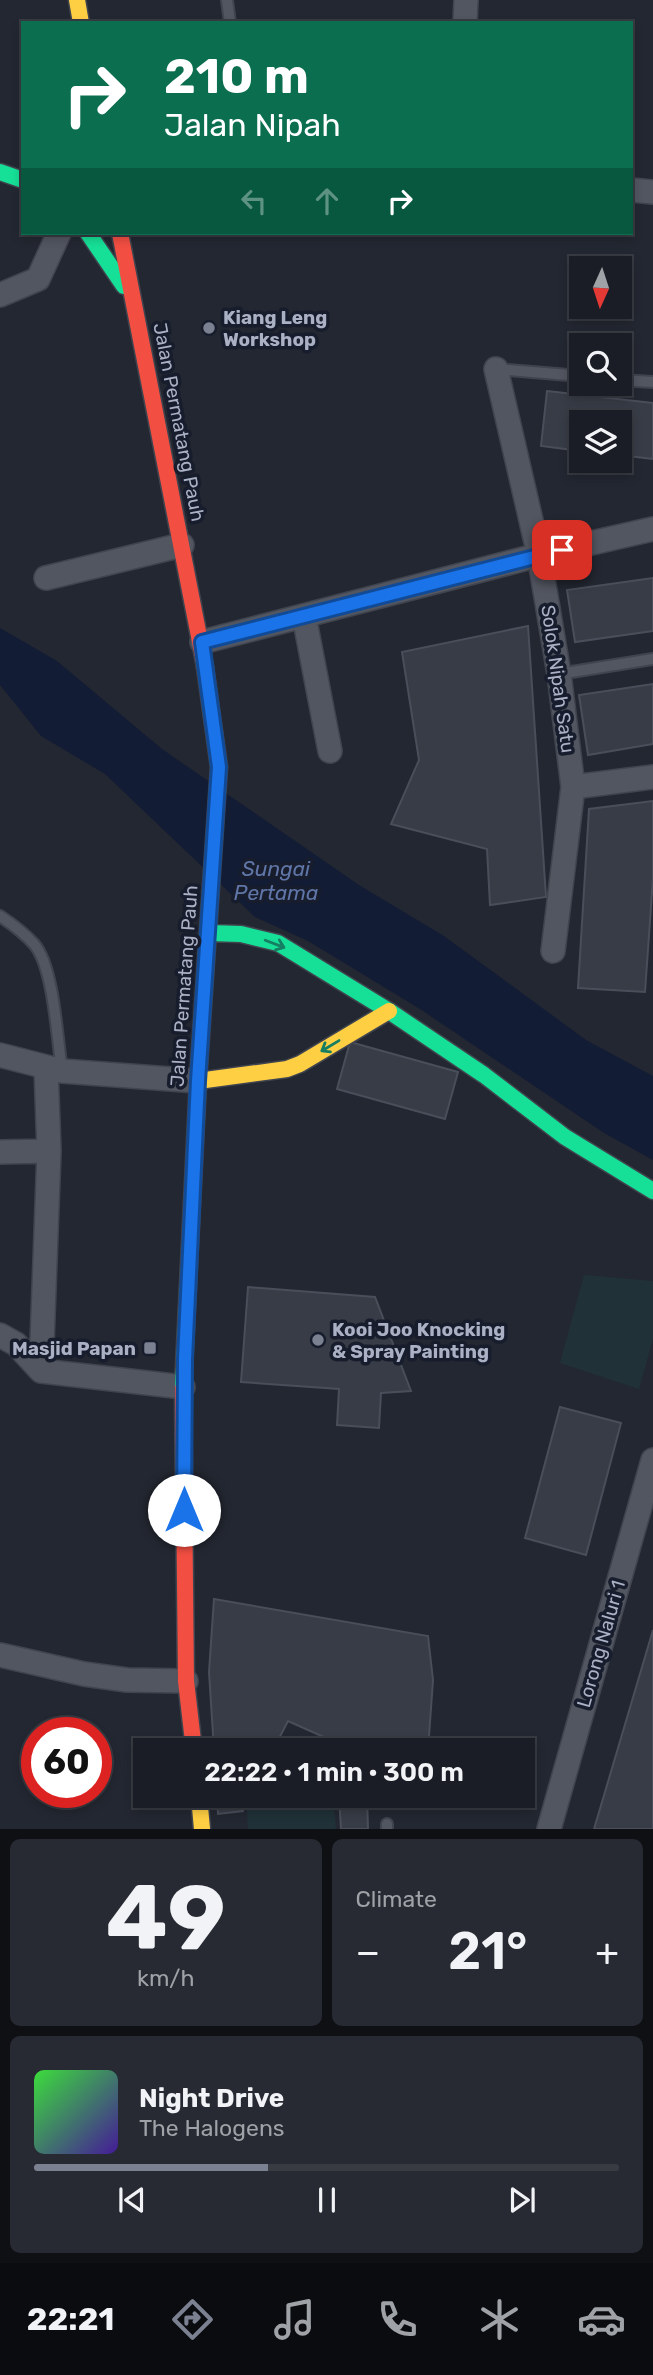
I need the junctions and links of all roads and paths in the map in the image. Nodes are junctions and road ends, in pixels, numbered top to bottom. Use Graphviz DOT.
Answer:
graph roads {
  1 [pos="77,0"];
  2 [pos="227,0"];
  3 [pos="466,0"];
  4 [pos="81,21"];
  5 [pos="230,21"];
  6 [pos="465,21"];
  7 [pos="21,161"];
  8 [pos="0,165"];
  9 [pos="0,172"];
  10 [pos="21,179"];
  11 [pos="633,190"];
  12 [pos="653,192"];
  13 [pos="58,235"];
  14 [pos="89,235"];
  15 [pos="120,235"];
  16 [pos="0,295"];
  17 [pos="133,301"];
  18 [pos="496,369"];
  19 [pos="569,375"];
  20 [pos="632,381"];
  21 [pos="653,382"];
  22 [pos="653,529"];
  23 [pos="182,545"];
  24 [pos="539,555"];
  25 [pos="46,578"];
  26 [pos="304,616"];
  27 [pos="202,642"];
  28 [pos="653,659"];
  29 [pos="559,674"];
  30 [pos="330,751"];
  31 [pos="653,777"];
  32 [pos="573,787"];
  33 [pos="0,916"];
  34 [pos="209,933"];
  35 [pos="553,951"];
  36 [pos="389,1011"];
  37 [pos="0,1055"];
  38 [pos="54,1070"];
  39 [pos="198,1081"];
  40 [pos="49,1151"];
  41 [pos="0,1152"];
  42 [pos="653,1191"];
  43 [pos="0,1335"];
  44 [pos="41,1371"];
  45 [pos="183,1387"];
  46 [pos="653,1460"];
  47 [pos="0,1655"];
  48 [pos="186,1681"];
  49 [pos="193,1738"];
  50 [pos="200,1808"];
  51 [pos="202,1829"];
  52 [pos="549,1829"];
  1 -- 4 [label="main road"];
  2 -- 5 [label="lane"];
  3 -- 6 [label="street"];
  7 -- 8 [label="main road"];
  9 -- 10 [label="main road"];
  11 -- 12 [label="street"];
  13 -- 16 [label="street"];
  14 -- 17 [label="main road"];
  15 -- 17 [label="main road, Jalan Permatang Pauh"];
  17 -- 23 [label="main road, Jalan Permatang Pauh"];
  18 -- 19 [label="lane"];
  18 -- 24 [label="street, Solok Nipah Satu"];
  20 -- 21 [label="lane"];
  22 -- 24 [label="street"];
  23 -- 25 [label="street"];
  23 -- 27 [label="main road, Jalan Permatang Pauh"];
  24 -- 26 [label="street"];
  24 -- 29 [label="street, Solok Nipah Satu"];
  26 -- 27 [label="street"];
  26 -- 30 [label="street"];
  27 -- 34 [label="main road, Jalan Permatang Pauh"];
  28 -- 29 [label="lane"];
  29 -- 32 [label="street, Solok Nipah Satu"];
  31 -- 32 [label="street"];
  32 -- 35 [label="street, Solok Nipah Satu"];
  33 -- 38 [label="lane"];
  34 -- 36 [label="main road, one-way"];
  34 -- 39 [label="main road, Jalan Permatang Pauh"];
  36 -- 39 [label="main road, one-way"];
  36 -- 42 [label="main road"];
  37 -- 38 [label="street"];
  38 -- 39 [label="street"];
  38 -- 40 [label="street"];
  39 -- 45 [label="main road, Jalan Permatang Pauh"];
  40 -- 41 [label="street"];
  40 -- 44 [label="street"];
  43 -- 44 [label="street"];
  44 -- 45 [label="street"];
  45 -- 48 [label="main road, Jalan Permatang Pauh"];
  46 -- 52 [label="street, Lorong Naluri 1"];
  47 -- 48 [label="street"];
  48 -- 49 [label="main road, Jalan Permatang Pauh"];
  50 -- 51 [label="main road"];
}
